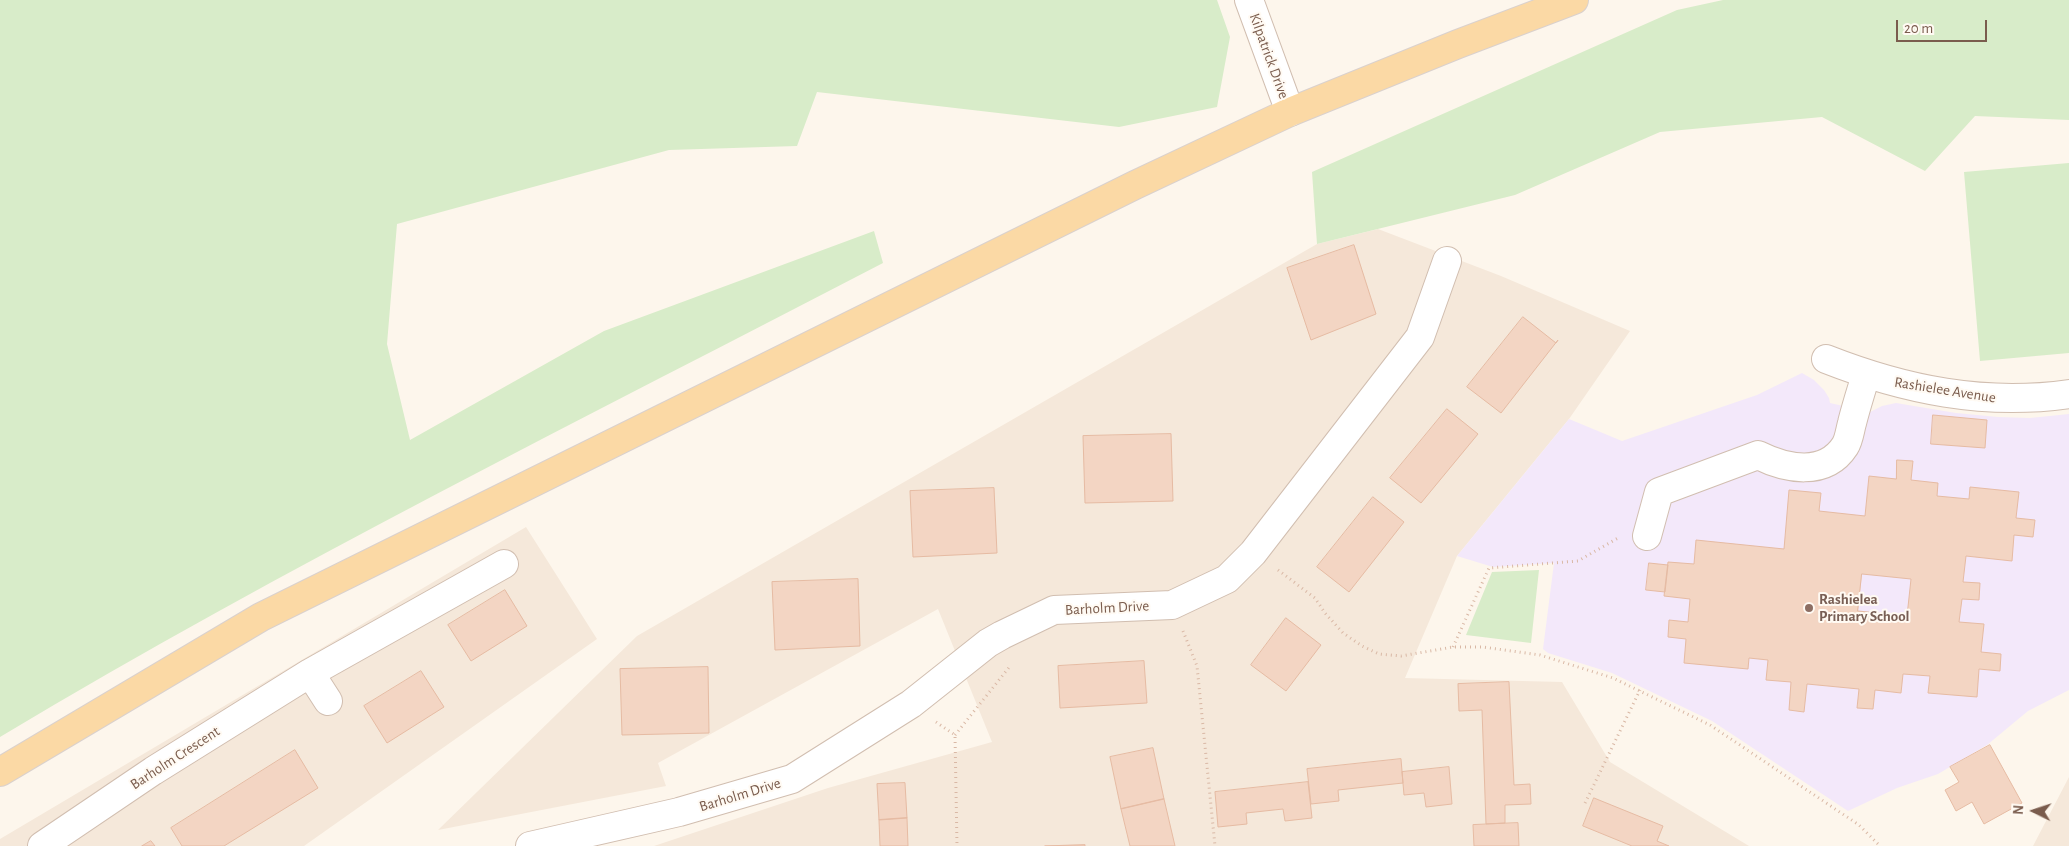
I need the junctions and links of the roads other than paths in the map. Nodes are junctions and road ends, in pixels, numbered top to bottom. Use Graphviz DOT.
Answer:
graph roads {
  1 [pos="1249,0"];
  2 [pos="1574,0"];
  3 [pos="1290,112"];
  4 [pos="1447,261"];
  5 [pos="1826,359"];
  6 [pos="1866,375"];
  7 [pos="2069,394"];
  8 [pos="1647,536"];
  9 [pos="504,564"];
  10 [pos="310,672"];
  11 [pos="328,701"];
  12 [pos="0,772"];
  13 [pos="42,846"];
  14 [pos="530,846"];
  1 -- 3 [label="street, Kilpatrick Drive"];
  2 -- 3 [label="main road"];
  3 -- 12 [label="main road"];
  4 -- 14 [label="street, Barholm Drive"];
  5 -- 6 [label="street, Rashielee Avenue"];
  6 -- 7 [label="street, Rashielee Avenue"];
  6 -- 8 [label="street"];
  9 -- 10 [label="street, Barholm Crescent"];
  10 -- 11 [label="street"];
  10 -- 13 [label="street, Barholm Crescent"];
}
